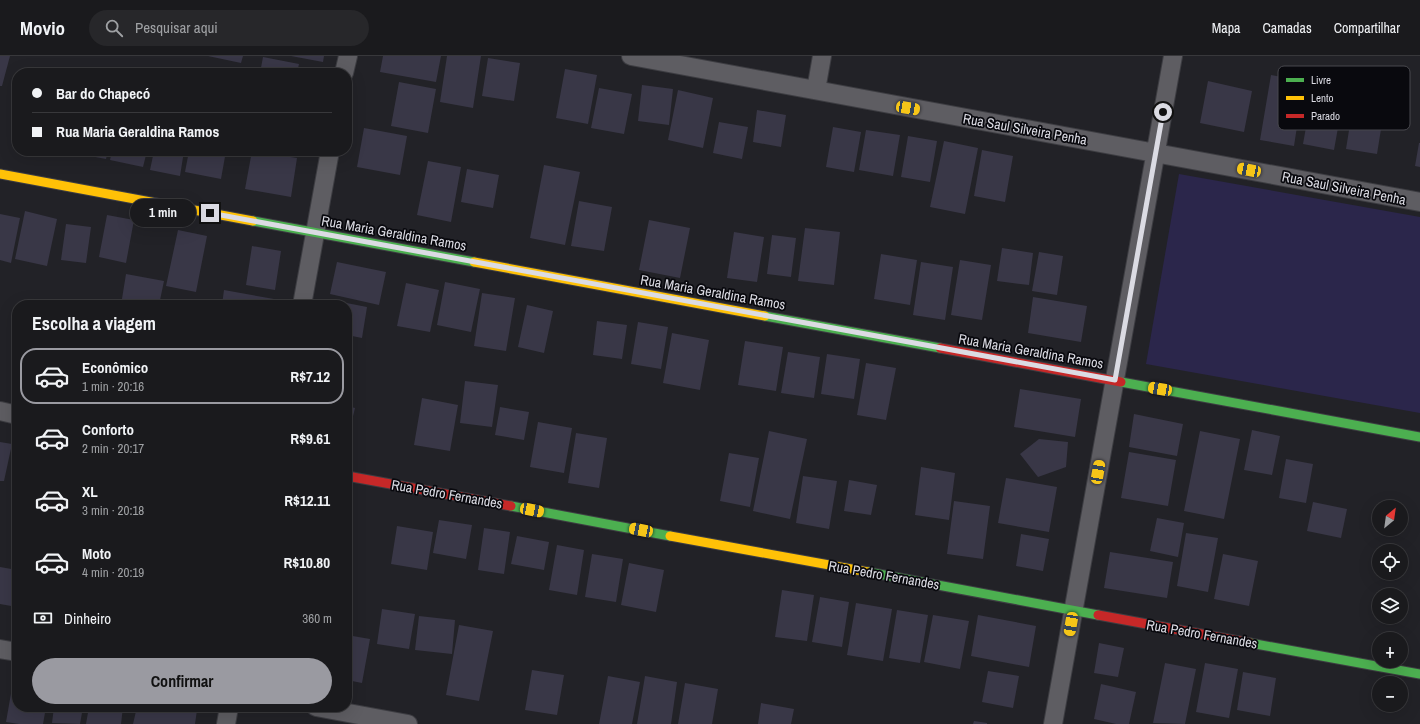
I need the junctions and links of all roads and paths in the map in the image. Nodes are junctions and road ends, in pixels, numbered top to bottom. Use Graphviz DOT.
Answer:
graph roads {
  1 [pos="348,56"];
  2 [pos="631,56"];
  3 [pos="822,56"];
  4 [pos="1173,56"];
  5 [pos="345,68"];
  6 [pos="816,90"];
  7 [pos="1155,153"];
  8 [pos="329,156"];
  9 [pos="0,174"];
  10 [pos="1420,202"];
  11 [pos="315,232"];
  12 [pos="303,300"];
  13 [pos="1115,380"];
  14 [pos="0,411"];
  15 [pos="12,414"];
  16 [pos="1420,437"];
  17 [pos="352,477"];
  18 [pos="1073,610"];
  19 [pos="0,649"];
  20 [pos="12,651"];
  21 [pos="1420,674"];
  22 [pos="228,712"];
  23 [pos="343,712"];
  24 [pos="226,724"];
  25 [pos="408,724"];
  26 [pos="1053,724"];
  1 -- 5 [label="street"];
  2 -- 6 [label="street, Rua Saul Silveira Penha"];
  3 -- 6 [label="street"];
  4 -- 7 [label="street"];
  6 -- 7 [label="street, Rua Saul Silveira Penha"];
  7 -- 10 [label="street, Rua Saul Silveira Penha"];
  7 -- 13 [label="street"];
  8 -- 11 [label="street"];
  9 -- 11 [label="street, Rua Maria Geraldina Ramos"];
  11 -- 12 [label="street"];
  11 -- 13 [label="street, Rua Maria Geraldina Ramos"];
  13 -- 16 [label="street, Rua Maria Geraldina Ramos"];
  13 -- 18 [label="street"];
  14 -- 15 [label="street"];
  17 -- 18 [label="street, Rua Pedro Fernandes"];
  18 -- 21 [label="street, Rua Pedro Fernandes"];
  18 -- 26 [label="street"];
  19 -- 20 [label="street"];
  22 -- 24 [label="street"];
  23 -- 25 [label="street"];
}
